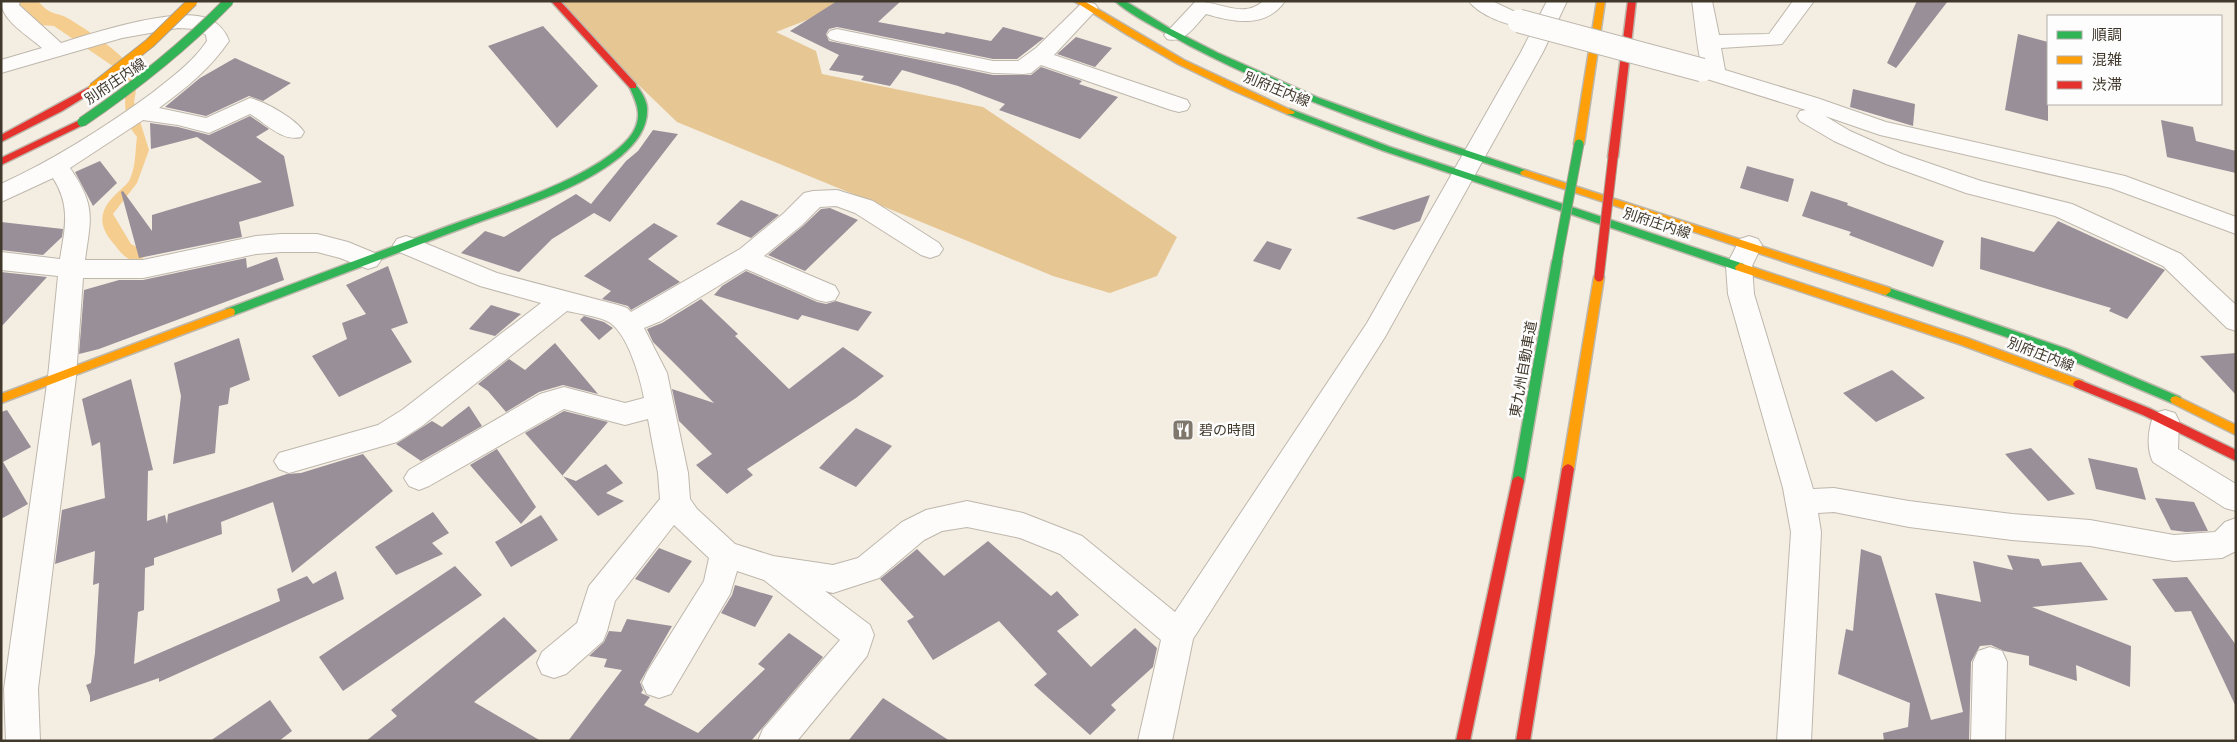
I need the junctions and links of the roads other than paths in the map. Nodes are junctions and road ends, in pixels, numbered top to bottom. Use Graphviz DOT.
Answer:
graph roads {
  1 [pos="10,1"];
  2 [pos="192,1"];
  3 [pos="229,1"];
  4 [pos="555,1"];
  5 [pos="1120,1"];
  6 [pos="1275,1"];
  7 [pos="1479,1"];
  8 [pos="1557,1"];
  9 [pos="1601,1"];
  10 [pos="1632,1"];
  11 [pos="1702,1"];
  12 [pos="1804,1"];
  13 [pos="1083,5"];
  14 [pos="837,35"];
  15 [pos="1174,35"];
  16 [pos="1708,42"];
  17 [pos="57,51"];
  18 [pos="1039,57"];
  19 [pos="1,67"];
  20 [pos="1708,72"];
  21 [pos="1180,105"];
  22 [pos="141,113"];
  23 [pos="293,132"];
  24 [pos="1,139"];
  25 [pos="1,162"];
  26 [pos="57,166"];
  27 [pos="1470,166"];
  28 [pos="1,194"];
  29 [pos="2236,226"];
  30 [pos="406,245"];
  31 [pos="930,249"];
  32 [pos="1744,255"];
  33 [pos="742,258"];
  34 [pos="368,260"];
  35 [pos="1,262"];
  36 [pos="71,269"];
  37 [pos="826,293"];
  38 [pos="562,301"];
  39 [pos="2236,321"];
  40 [pos="627,325"];
  41 [pos="62,377"];
  42 [pos="1,399"];
  43 [pos="659,405"];
  44 [pos="2165,421"];
  45 [pos="2236,430"];
  46 [pos="2236,456"];
  47 [pos="289,461"];
  48 [pos="419,478"];
  49 [pos="2236,499"];
  50 [pos="675,502"];
  51 [pos="1800,502"];
  52 [pos="2236,531"];
  53 [pos="725,554"];
  54 [pos="773,570"];
  55 [pos="1178,635"];
  56 [pos="1990,662"];
  57 [pos="554,663"];
  58 [pos="659,683"];
  59 [pos="24,741"];
  60 [pos="775,741"];
  61 [pos="1155,741"];
  62 [pos="1463,741"];
  63 [pos="1523,741"];
  64 [pos="1794,741"];
  65 [pos="1988,741"];
  1 -- 17 [label="street"];
  2 -- 24 [label="main road, 別府庄内線, bridge"];
  3 -- 25 [label="main road, 別府庄内線, bridge"];
  4 -- 30 [label="main road"];
  5 -- 15 [label="main road, 別府庄内線"];
  6 -- 15 [label="street"];
  7 -- 20 [label="street, bridge"];
  8 -- 27 [label="street"];
  9 -- 62 [label="main road, 東九州自動車道, bridge"];
  10 -- 63 [label="main road, bridge"];
  11 -- 16 [label="street"];
  12 -- 16 [label="street"];
  13 -- 18 [label="street"];
  13 -- 27 [label="main road, 別府庄内線"];
  14 -- 18 [label="street"];
  15 -- 27 [label="main road, 別府庄内線"];
  16 -- 20 [label="street"];
  17 -- 19 [label="street"];
  17 -- 22 [label="street"];
  18 -- 21 [label="street"];
  20 -- 29 [label="street"];
  20 -- 39 [label="street"];
  22 -- 23 [label="street"];
  22 -- 26 [label="street"];
  26 -- 28 [label="street"];
  26 -- 36 [label="street"];
  27 -- 32 [label="main road, 別府庄内線"];
  27 -- 32 [label="main road, 別府庄内線"];
  27 -- 55 [label="street"];
  30 -- 34 [label="main road"];
  30 -- 38 [label="street"];
  31 -- 33 [label="street"];
  32 -- 44 [label="main road, 別府庄内線"];
  32 -- 45 [label="main road, 別府庄内線"];
  32 -- 51 [label="street"];
  33 -- 37 [label="street"];
  33 -- 40 [label="street"];
  34 -- 36 [label="street"];
  34 -- 41 [label="main road"];
  35 -- 36 [label="street"];
  36 -- 41 [label="street"];
  38 -- 40 [label="street"];
  38 -- 47 [label="street"];
  40 -- 43 [label="street"];
  41 -- 42 [label="main road"];
  41 -- 59 [label="street"];
  43 -- 48 [label="street"];
  43 -- 50 [label="street"];
  44 -- 46 [label="main road, 別府庄内線"];
  44 -- 49 [label="street"];
  50 -- 53 [label="street"];
  50 -- 57 [label="street"];
  51 -- 52 [label="street"];
  51 -- 64 [label="street"];
  53 -- 54 [label="street"];
  53 -- 58 [label="street"];
  54 -- 55 [label="street"];
  54 -- 60 [label="street"];
  55 -- 61 [label="street"];
  56 -- 65 [label="street"];
}
